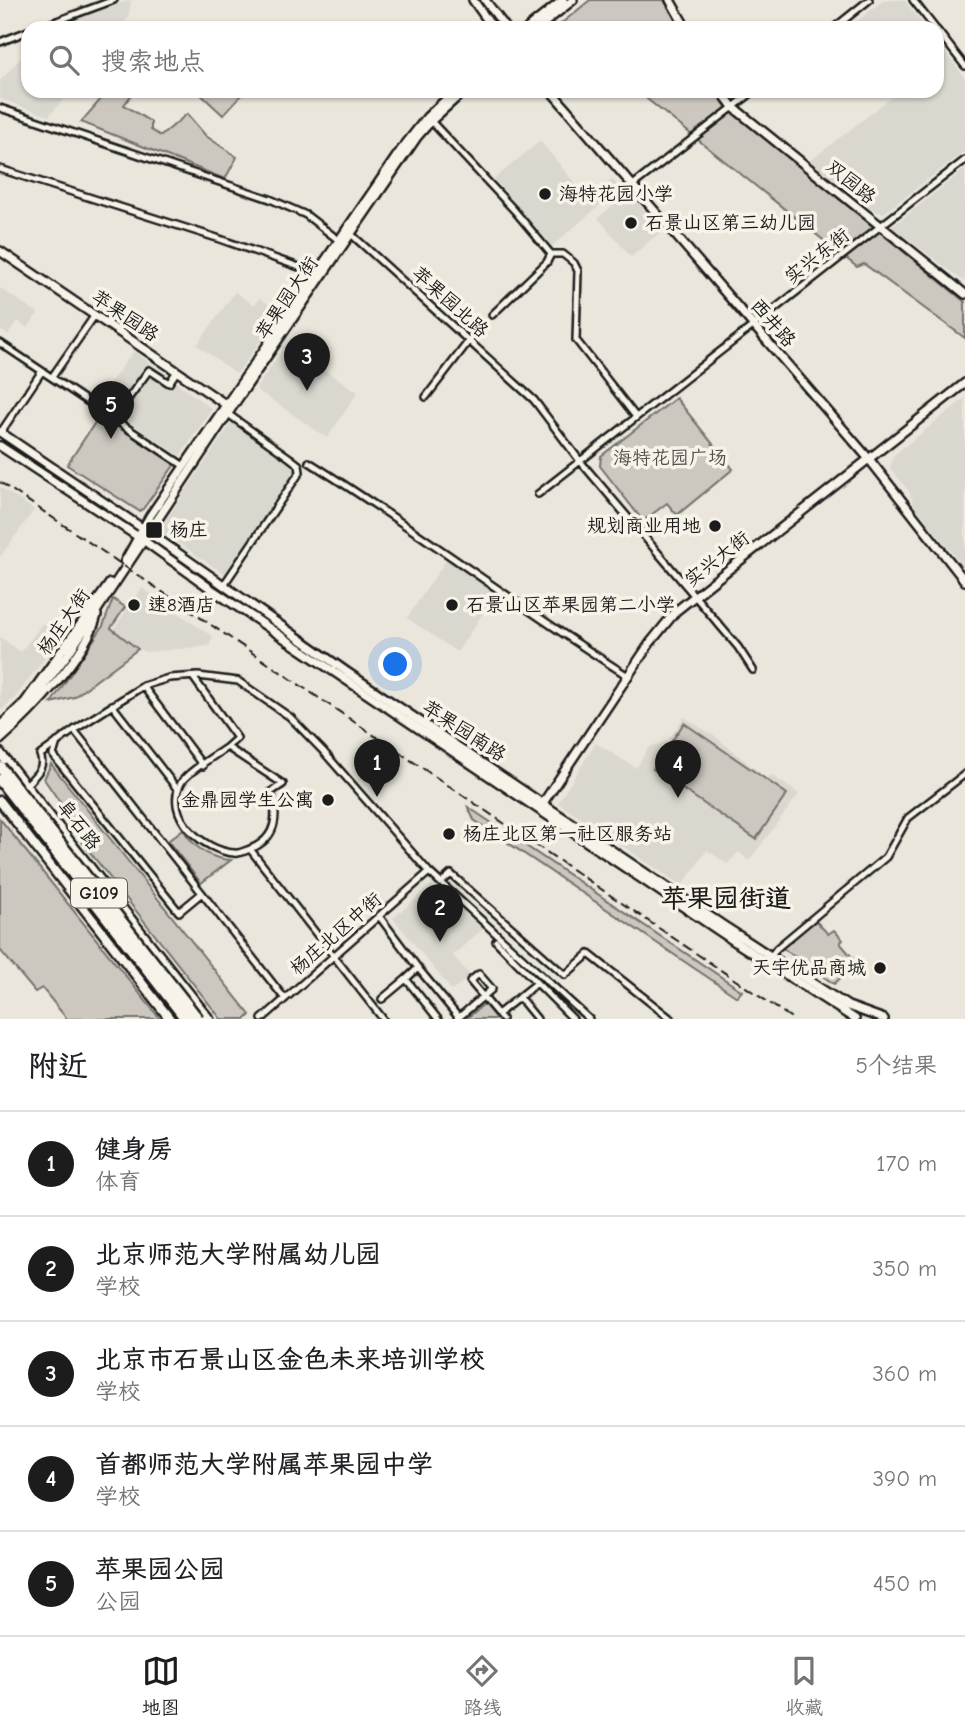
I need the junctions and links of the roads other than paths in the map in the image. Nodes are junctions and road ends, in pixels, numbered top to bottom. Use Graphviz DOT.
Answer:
graph roads {
  1 [pos="114,0"];
  2 [pos="473,0"];
  3 [pos="485,0"];
  4 [pos="563,0"];
  5 [pos="573,0"];
  6 [pos="670,0"];
  7 [pos="869,0"];
  8 [pos="913,0"];
  9 [pos="56,21"];
  10 [pos="488,21"];
  11 [pos="501,21"];
  12 [pos="537,21"];
  13 [pos="547,21"];
  14 [pos="682,21"];
  15 [pos="843,21"];
  16 [pos="930,21"];
  17 [pos="21,34"];
  18 [pos="944,39"];
  19 [pos="0,42"];
  20 [pos="965,66"];
  21 [pos="448,98"];
  22 [pos="455,98"];
  23 [pos="557,98"];
  24 [pos="726,98"];
  25 [pos="745,98"];
  26 [pos="733,107"];
  27 [pos="0,108"];
  28 [pos="429,119"];
  29 [pos="965,160"];
  30 [pos="0,169"];
  31 [pos="633,186"];
  32 [pos="881,226"];
  33 [pos="351,234"];
  34 [pos="341,243"];
  35 [pos="0,251"];
  36 [pos="551,254"];
  37 [pos="318,276"];
  38 [pos="965,294"];
  39 [pos="95,315"];
  40 [pos="492,315"];
  41 [pos="481,325"];
  42 [pos="754,325"];
  43 [pos="468,340"];
  44 [pos="0,343"];
  45 [pos="42,371"];
  46 [pos="177,371"];
  47 [pos="52,377"];
  48 [pos="965,383"];
  49 [pos="426,397"];
  50 [pos="228,409"];
  51 [pos="636,417"];
  52 [pos="114,418"];
  53 [pos="0,432"];
  54 [pos="0,446"];
  55 [pos="869,459"];
  56 [pos="580,461"];
  57 [pos="309,462"];
  58 [pos="184,466"];
  59 [pos="538,494"];
  60 [pos="146,531"];
  61 [pos="141,539"];
  62 [pos="965,580"];
  63 [pos="223,586"];
  64 [pos="695,597"];
  65 [pos="98,610"];
  66 [pos="753,670"];
  67 [pos="628,676"];
  68 [pos="192,677"];
  69 [pos="143,686"];
  70 [pos="112,705"];
  71 [pos="0,726"];
  72 [pos="74,730"];
  73 [pos="0,732"];
  74 [pos="0,740"];
  75 [pos="57,742"];
  76 [pos="227,747"];
  77 [pos="0,752"];
  78 [pos="203,765"];
  79 [pos="0,766"];
  80 [pos="965,774"];
  81 [pos="19,776"];
  82 [pos="0,780"];
  83 [pos="26,785"];
  84 [pos="178,790"];
  85 [pos="0,792"];
  86 [pos="0,801"];
  87 [pos="542,805"];
  88 [pos="250,849"];
  89 [pos="429,872"];
  90 [pos="441,883"];
  91 [pos="202,893"];
  92 [pos="379,916"];
  93 [pos="496,941"];
  94 [pos="334,956"];
  95 [pos="771,956"];
  96 [pos="418,968"];
  97 [pos="406,979"];
  98 [pos="537,983"];
  99 [pos="519,997"];
  100 [pos="285,999"];
  101 [pos="382,999"];
  102 [pos="847,1015"];
  103 [pos="500,1016"];
  104 [pos="458,1018"];
  105 [pos="170,1019"];
  106 [pos="186,1019"];
  107 [pos="198,1019"];
  108 [pos="209,1019"];
  109 [pos="262,1019"];
  110 [pos="383,1019"];
  111 [pos="438,1019"];
  112 [pos="537,1019"];
  113 [pos="573,1019"];
  114 [pos="589,1019"];
  115 [pos="671,1019"];
  116 [pos="884,1019"];
  1 -- 9 [label="street"];
  2 -- 10 [label="main road"];
  3 -- 11 [label="main road"];
  4 -- 12 [label="main road"];
  5 -- 13 [label="main road"];
  6 -- 14 [label="main road"];
  7 -- 15 [label="street"];
  8 -- 16 [label="street"];
  17 -- 19 [label="street"];
  18 -- 20 [label="street"];
  21 -- 28 [label="main road, 苹果园大街"];
  22 -- 28 [label="main road, 苹果园大街"];
  23 -- 31 [label="main road, 西井路"];
  24 -- 26 [label="main road, 双园路"];
  25 -- 26 [label="street"];
  26 -- 31 [label="street"];
  26 -- 32 [label="main road, 双园路"];
  27 -- 34 [label="street"];
  28 -- 33 [label="main road, 苹果园大街"];
  28 -- 34 [label="main road, 苹果园大街"];
  28 -- 36 [label="street"];
  29 -- 32 [label="street, 实兴东街"];
  30 -- 37 [label="street"];
  31 -- 42 [label="main road, 西井路"];
  32 -- 38 [label="main road, 双园路"];
  32 -- 42 [label="street, 实兴东街"];
  33 -- 34 [label="main road, 苹果园大街"];
  33 -- 43 [label="street, 苹果园北路"];
  34 -- 37 [label="main road, 苹果园大街"];
  35 -- 39 [label="main road, 苹果园路"];
  36 -- 40 [label="street"];
  36 -- 51 [label="street"];
  37 -- 50 [label="main road, 苹果园大街"];
  39 -- 46 [label="main road, 苹果园路"];
  39 -- 47 [label="street"];
  41 -- 43 [label="street"];
  42 -- 51 [label="street, 实兴东街"];
  42 -- 55 [label="main road, 西井路"];
  43 -- 49 [label="street"];
  43 -- 56 [label="street, 苹果园北路"];
  44 -- 45 [label="street"];
  45 -- 47 [label="street"];
  45 -- 53 [label="street"];
  46 -- 50 [label="main road, 苹果园路"];
  46 -- 52 [label="street"];
  47 -- 52 [label="street"];
  48 -- 55 [label="main road, 实兴大街"];
  50 -- 58 [label="main road, 苹果园大街"];
  50 -- 60 [label="main road, 苹果园大街"];
  50 -- 63 [label="street"];
  51 -- 56 [label="street, 实兴东街"];
  52 -- 58 [label="street"];
  53 -- 60 [label="main road, 苹果园南路"];
  54 -- 61 [label="main road, 苹果园南路"];
  55 -- 62 [label="main road, 西井路"];
  55 -- 64 [label="main road, 实兴大街"];
  56 -- 59 [label="street, 实兴东街"];
  56 -- 64 [label="street, 苹果园北路"];
  57 -- 67 [label="street"];
  58 -- 60 [label="main road, 苹果园大街"];
  60 -- 61 [label="main road, 杨庄大街"];
  60 -- 63 [label="main road, 苹果园南路"];
  61 -- 65 [label="main road, 杨庄大街"];
  61 -- 71 [label="main road, 杨庄大街"];
  61 -- 87 [label="main road, 苹果园南路"];
  63 -- 87 [label="main road, 苹果园南路"];
  64 -- 66 [label="street, 苹果园北路"];
  64 -- 67 [label="main road, 实兴大街"];
  65 -- 73 [label="main road, 杨庄大街"];
  65 -- 74 [label="main road, 杨庄大街"];
  67 -- 87 [label="main road, 实兴大街"];
  68 -- 69 [label="street"];
  68 -- 76 [label="street"];
  68 -- 89 [label="street"];
  69 -- 70 [label="street"];
  69 -- 78 [label="street"];
  70 -- 72 [label="street"];
  70 -- 84 [label="street"];
  72 -- 75 [label="street"];
  72 -- 91 [label="street"];
  75 -- 83 [label="street"];
  75 -- 91 [label="street"];
  76 -- 78 [label="street"];
  76 -- 88 [label="street"];
  77 -- 81 [label="main road, 阜石路"];
  78 -- 84 [label="street"];
  79 -- 107 [label="highway, 阜石路 / G109, bridge"];
  80 -- 95 [label="street"];
  81 -- 83 [label="main road, 阜石路"];
  81 -- 85 [label="main road"];
  82 -- 106 [label="highway, 阜石路 / G109, bridge"];
  83 -- 108 [label="main road, 阜石路"];
  84 -- 88 [label="street"];
  86 -- 105 [label="main road"];
  87 -- 95 [label="main road, 苹果园南路"];
  87 -- 102 [label="main road, 苹果园南路"];
  88 -- 94 [label="street"];
  89 -- 90 [label="street"];
  89 -- 92 [label="street, 杨庄北区中街"];
  90 -- 114 [label="street"];
  90 -- 115 [label="street"];
  91 -- 100 [label="street"];
  92 -- 94 [label="street, 杨庄北区中街"];
  92 -- 96 [label="street"];
  93 -- 98 [label="street"];
  94 -- 100 [label="street, 杨庄北区中街"];
  94 -- 110 [label="street"];
  95 -- 102 [label="main road, 苹果园南路"];
  96 -- 97 [label="street"];
  96 -- 104 [label="street"];
  97 -- 101 [label="street"];
  97 -- 111 [label="street"];
  98 -- 99 [label="street"];
  98 -- 113 [label="street"];
  99 -- 103 [label="street"];
  99 -- 112 [label="street"];
  100 -- 109 [label="street, 杨庄北区中街"];
  102 -- 116 [label="main road, 苹果园南路"];
  103 -- 104 [label="street"];
}
